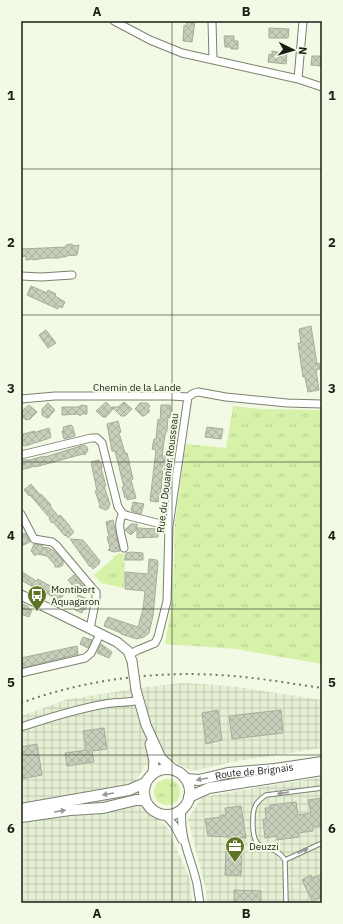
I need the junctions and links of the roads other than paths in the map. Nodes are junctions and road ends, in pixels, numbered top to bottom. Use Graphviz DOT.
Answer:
graph roads {
  1 [pos="114,21"];
  2 [pos="212,21"];
  3 [pos="303,21"];
  4 [pos="212,59"];
  5 [pos="298,79"];
  6 [pos="322,87"];
  7 [pos="72,275"];
  8 [pos="21,276"];
  9 [pos="188,397"];
  10 [pos="21,399"];
  11 [pos="322,404"];
  12 [pos="21,455"];
  13 [pos="21,514"];
  14 [pos="123,514"];
  15 [pos="169,526"];
  16 [pos="124,548"];
  17 [pos="21,595"];
  18 [pos="90,629"];
  19 [pos="100,634"];
  20 [pos="131,657"];
  21 [pos="21,673"];
  22 [pos="138,700"];
  23 [pos="146,725"];
  24 [pos="21,727"];
  25 [pos="322,762"];
  26 [pos="174,770"];
  27 [pos="322,770"];
  28 [pos="153,773"];
  29 [pos="186,779"];
  30 [pos="145,783"];
  31 [pos="322,788"];
  32 [pos="189,797"];
  33 [pos="145,800"];
  34 [pos="182,808"];
  35 [pos="21,809"];
  36 [pos="165,815"];
  37 [pos="21,817"];
  38 [pos="322,843"];
  39 [pos="184,844"];
  40 [pos="285,860"];
  41 [pos="200,903"];
  42 [pos="286,903"];
  1 -- 4 [label="street"];
  2 -- 4 [label="street"];
  3 -- 5 [label="street"];
  4 -- 5 [label="street"];
  5 -- 6 [label="street"];
  7 -- 8 [label="street"];
  9 -- 10 [label="street, Chemin de la Lande"];
  9 -- 11 [label="street, Chemin de la Lande"];
  9 -- 15 [label="street, Rue du Douanier Rousseau"];
  12 -- 14 [label="street"];
  13 -- 18 [label="street"];
  14 -- 15 [label="street"];
  14 -- 16 [label="street"];
  15 -- 20 [label="street, Rue du Douanier Rousseau"];
  17 -- 18 [label="street"];
  18 -- 19 [label="street"];
  19 -- 20 [label="street"];
  19 -- 21 [label="street"];
  20 -- 22 [label="street, bridge"];
  22 -- 23 [label="street"];
  22 -- 24 [label="street"];
  23 -- 26 [label="street"];
  23 -- 28 [label="street"];
  25 -- 29 [label="main road, Route de Brignais, one-way"];
  26 -- 28 [label="main road"];
  26 -- 29 [label="main road"];
  27 -- 32 [label="main road, Route de Brignais"];
  28 -- 30 [label="main road"];
  29 -- 32 [label="main road"];
  30 -- 33 [label="main road"];
  30 -- 35 [label="main road, one-way"];
  31 -- 40 [label="lane, one-way"];
  32 -- 34 [label="main road"];
  33 -- 36 [label="main road"];
  37 -- 33 [label="main road, one-way"];
  34 -- 36 [label="main road"];
  34 -- 39 [label="street"];
  36 -- 39 [label="street"];
  40 -- 38 [label="lane, one-way"];
  39 -- 41 [label="street"];
  40 -- 42 [label="lane"];
}
